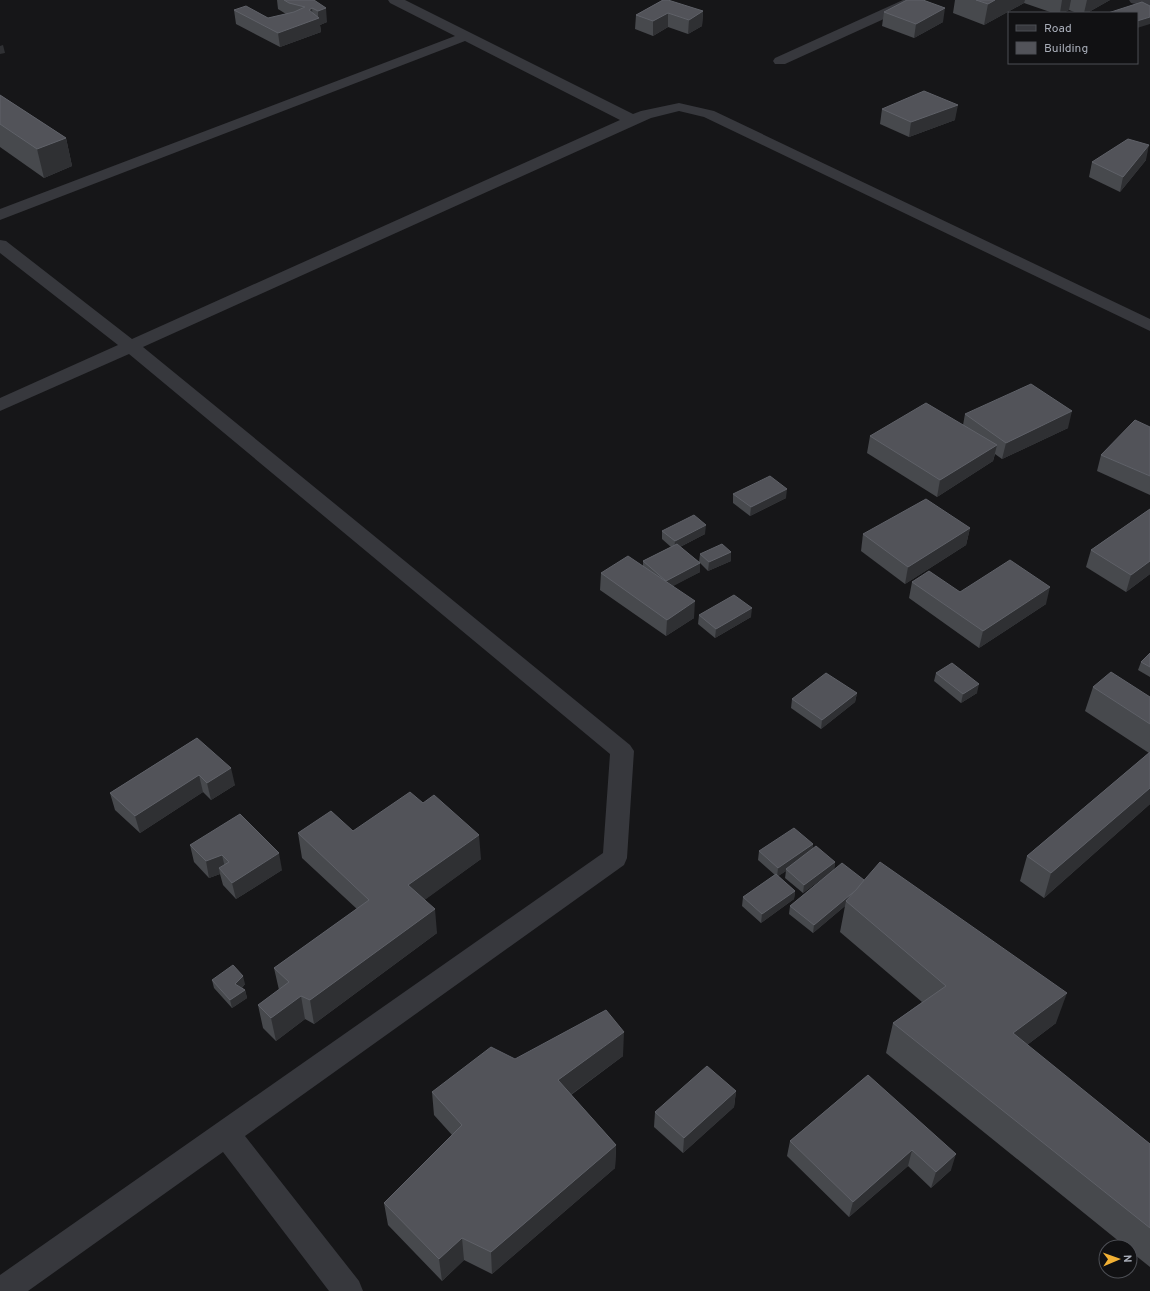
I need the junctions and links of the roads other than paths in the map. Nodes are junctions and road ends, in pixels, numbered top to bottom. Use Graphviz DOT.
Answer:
graph roads {
  1 [pos="395,0"];
  2 [pos="914,0"];
  3 [pos="1136,0"];
  4 [pos="1150,3"];
  5 [pos="466,36"];
  6 [pos="780,61"];
  7 [pos="632,120"];
  8 [pos="0,214"];
  9 [pos="0,246"];
  10 [pos="1150,326"];
  11 [pos="132,347"];
  12 [pos="0,405"];
  13 [pos="226,1133"];
  14 [pos="3,1291"];
  15 [pos="348,1291"];
  1 -- 5 [label="street"];
  2 -- 6 [label="street"];
  3 -- 4 [label="street"];
  5 -- 7 [label="street"];
  5 -- 8 [label="street"];
  7 -- 10 [label="street"];
  7 -- 11 [label="street"];
  9 -- 11 [label="street"];
  11 -- 12 [label="street"];
  11 -- 13 [label="street"];
  13 -- 14 [label="street"];
  13 -- 15 [label="street"];
}
